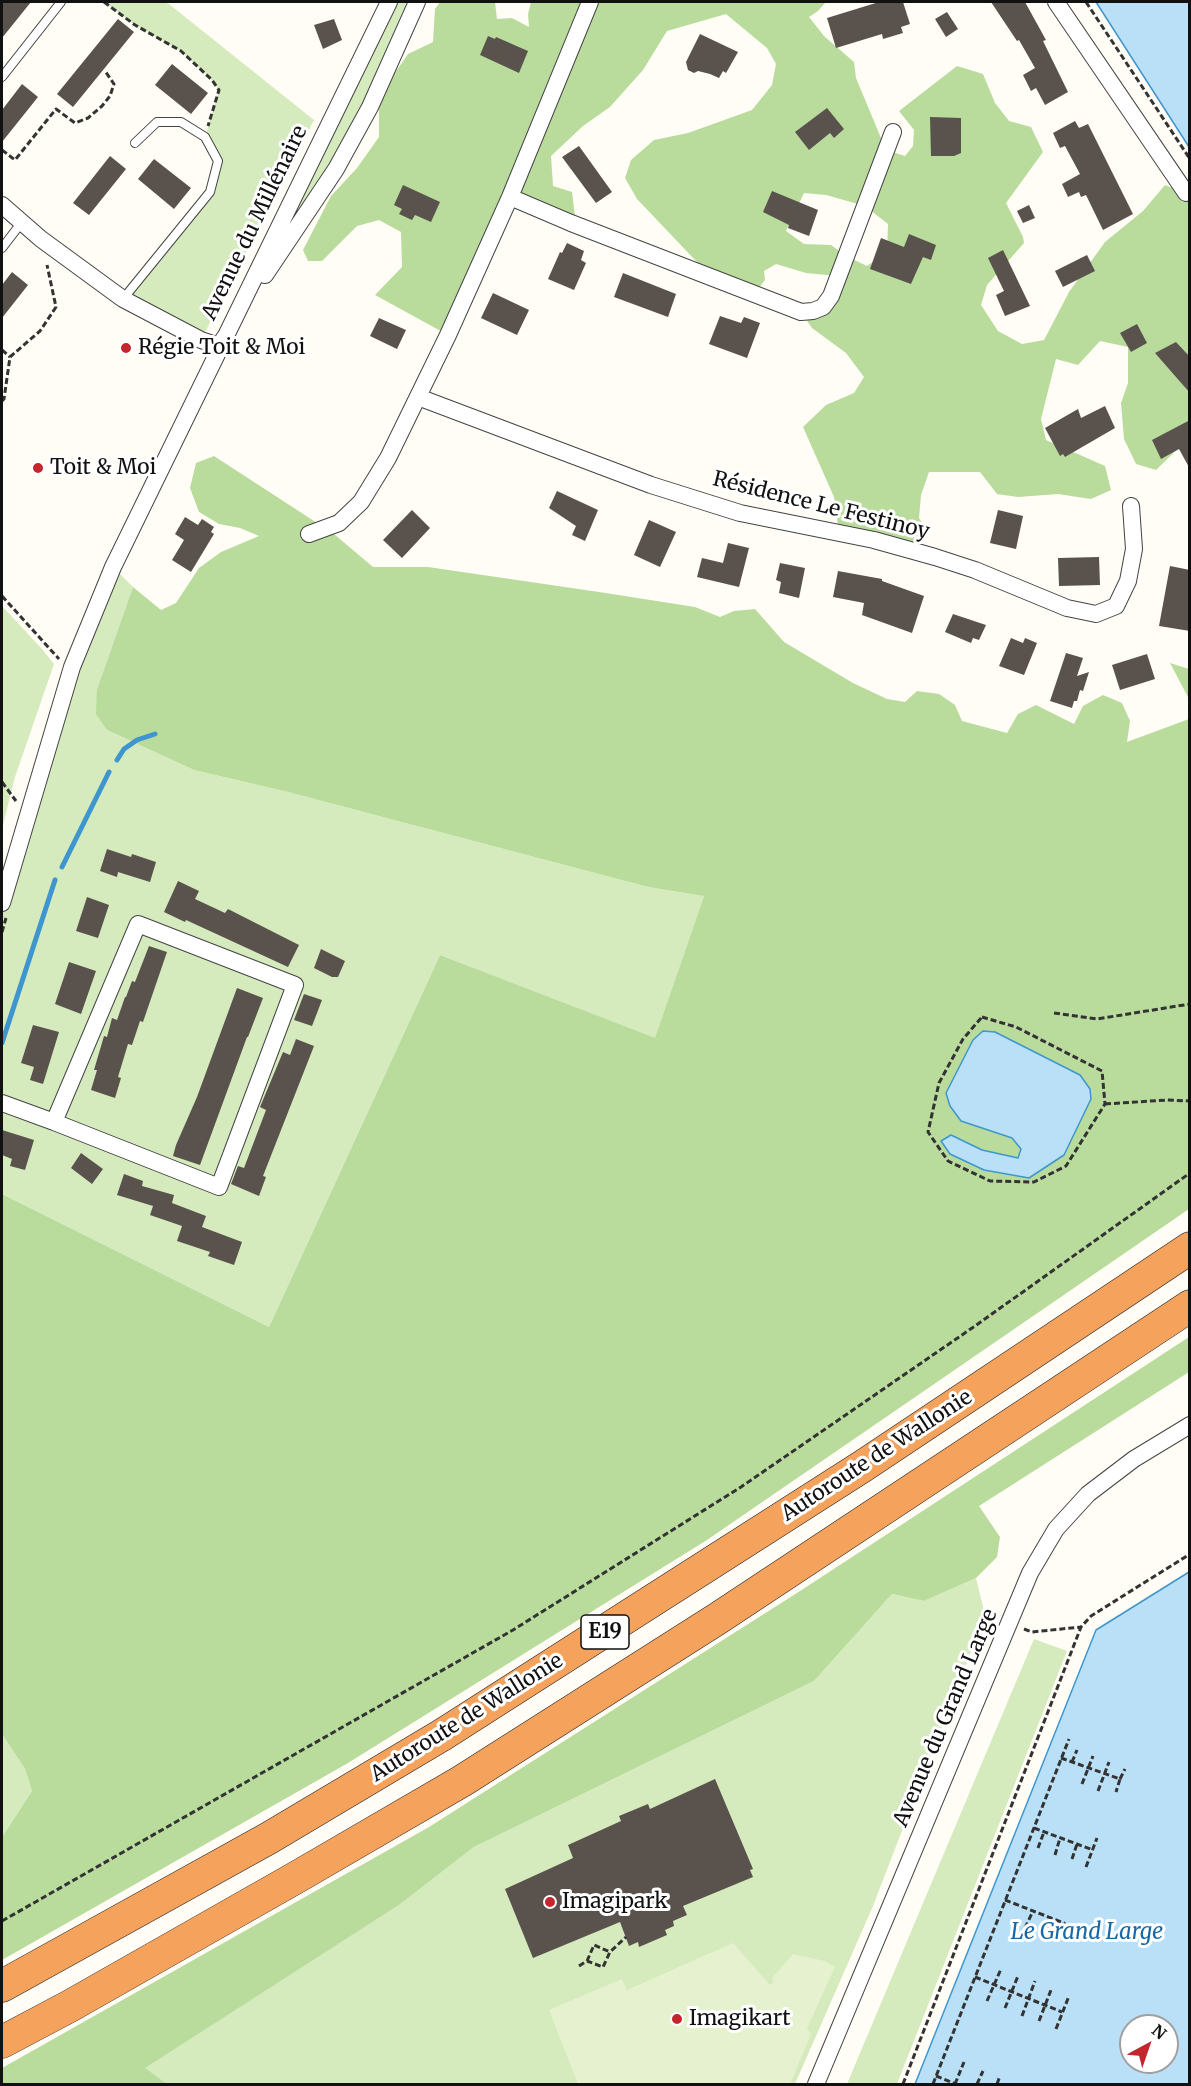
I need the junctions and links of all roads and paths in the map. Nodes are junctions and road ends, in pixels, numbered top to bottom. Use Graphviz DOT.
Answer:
graph roads {
  1 [pos="61,2"];
  2 [pos="104,2"];
  3 [pos="389,2"];
  4 [pos="417,2"];
  5 [pos="590,2"];
  6 [pos="1056,2"];
  7 [pos="1086,2"];
  8 [pos="105,71"];
  9 [pos="2,77"];
  10 [pos="893,132"];
  11 [pos="205,137"];
  12 [pos="135,143"];
  13 [pos="2,150"];
  14 [pos="1190,159"];
  15 [pos="1186,193"];
  16 [pos="510,197"];
  17 [pos="2,205"];
  18 [pos="22,222"];
  19 [pos="41,239"];
  20 [pos="2,248"];
  21 [pos="123,299"];
  22 [pos="219,346"];
  23 [pos="2,350"];
  24 [pos="10,357"];
  25 [pos="418,397"];
  26 [pos="2,401"];
  27 [pos="1131,506"];
  28 [pos="309,534"];
  29 [pos="2,596"];
  30 [pos="72,668"];
  31 [pos="5,906"];
  32 [pos="2,932"];
  33 [pos="1190,1004"];
  34 [pos="1054,1013"];
  35 [pos="1190,1101"];
  36 [pos="2,1103"];
  37 [pos="1105,1104"];
  38 [pos="54,1122"];
  39 [pos="1190,1173"];
  40 [pos="1190,1248"];
  41 [pos="1190,1306"];
  42 [pos="1190,1425"];
  43 [pos="1190,1554"];
  44 [pos="1010,1624"];
  45 [pos="1082,1627"];
  46 [pos="1069,1739"];
  47 [pos="1077,1750"];
  48 [pos="1094,1756"];
  49 [pos="1061,1758"];
  50 [pos="1072,1762"];
  51 [pos="1109,1762"];
  52 [pos="1089,1768"];
  53 [pos="1125,1769"];
  54 [pos="1105,1774"];
  55 [pos="1120,1779"];
  56 [pos="1082,1784"];
  57 [pos="1098,1791"];
  58 [pos="1116,1792"];
  59 [pos="1034,1828"];
  60 [pos="1044,1832"];
  61 [pos="1060,1838"];
  62 [pos="1097,1838"];
  63 [pos="1077,1844"];
  64 [pos="1038,1848"];
  65 [pos="1093,1850"];
  66 [pos="1055,1855"];
  67 [pos="1072,1859"];
  68 [pos="1086,1868"];
  69 [pos="1005,1900"];
  70 [pos="1033,1911"];
  71 [pos="1049,1918"];
  72 [pos="2,1921"];
  73 [pos="1025,1928"];
  74 [pos="1042,1933"];
  75 [pos="626,1937"];
  76 [pos="1058,1941"];
  77 [pos="610,1952"];
  78 [pos="587,1960"];
  79 [pos="579,1965"];
  80 [pos="1001,1969"];
  81 [pos="1018,1976"];
  82 [pos="975,1977"];
  83 [pos="1035,1982"];
  84 [pos="994,1985"];
  85 [pos="2,1986"];
  86 [pos="1051,1990"];
  87 [pos="1011,1992"];
  88 [pos="1069,1996"];
  89 [pos="1029,1999"];
  90 [pos="987,2001"];
  91 [pos="1045,2005"];
  92 [pos="1005,2008"];
  93 [pos="1062,2012"];
  94 [pos="1022,2016"];
  95 [pos="1039,2021"];
  96 [pos="1056,2029"];
  97 [pos="2,2042"];
  98 [pos="964,2062"];
  99 [pos="982,2071"];
  100 [pos="936,2076"];
  101 [pos="1000,2076"];
  102 [pos="956,2084"];
  103 [pos="816,2085"];
  104 [pos="903,2085"];
  105 [pos="933,2085"];
  106 [pos="977,2085"];
  107 [pos="997,2085"];
  1 -- 9 [label="lane"];
  2 -- 11 [label="path"];
  3 -- 22 [label="street, Avenue du Millénaire"];
  4 -- 22 [label="street"];
  5 -- 16 [label="street"];
  6 -- 15 [label="street"];
  7 -- 14 [label="path"];
  8 -- 13 [label="path"];
  10 -- 16 [label="street"];
  11 -- 12 [label="lane"];
  11 -- 21 [label="lane"];
  16 -- 25 [label="street"];
  17 -- 18 [label="street"];
  18 -- 19 [label="street"];
  18 -- 20 [label="lane"];
  19 -- 21 [label="street"];
  19 -- 24 [label="path"];
  21 -- 22 [label="street"];
  22 -- 30 [label="street, Avenue du Millénaire"];
  23 -- 24 [label="path"];
  24 -- 26 [label="path"];
  25 -- 27 [label="street, Résidence Le Festinoy"];
  25 -- 28 [label="street"];
  29 -- 30 [label="path"];
  30 -- 31 [label="street, Avenue du Millénaire"];
  31 -- 32 [label="path"];
  33 -- 34 [label="path"];
  35 -- 37 [label="path"];
  36 -- 38 [label="street"];
  37 -- 37 [label="path"];
  38 -- 38 [label="street"];
  39 -- 72 [label="path"];
  40 -- 85 [label="highway, Autoroute de Wallonie / E19"];
  41 -- 97 [label="highway, E19"];
  42 -- 44 [label="street, Avenue du Grand Large"];
  43 -- 45 [label="path"];
  44 -- 45 [label="path"];
  44 -- 103 [label="street, Avenue du Grand Large"];
  45 -- 104 [label="path"];
  46 -- 49 [label="path"];
  47 -- 50 [label="path"];
  48 -- 52 [label="path"];
  49 -- 50 [label="path"];
  49 -- 59 [label="path"];
  50 -- 52 [label="path"];
  51 -- 54 [label="path"];
  52 -- 54 [label="path"];
  52 -- 56 [label="path"];
  53 -- 55 [label="path"];
  54 -- 55 [label="path"];
  54 -- 57 [label="path"];
  55 -- 58 [label="path"];
  59 -- 60 [label="path"];
  59 -- 69 [label="path"];
  60 -- 61 [label="path"];
  60 -- 64 [label="path"];
  61 -- 63 [label="path"];
  61 -- 66 [label="path"];
  62 -- 65 [label="path"];
  63 -- 65 [label="path"];
  63 -- 67 [label="path"];
  65 -- 68 [label="path"];
  69 -- 70 [label="path"];
  69 -- 82 [label="path"];
  70 -- 71 [label="path"];
  70 -- 73 [label="path"];
  71 -- 74 [label="path"];
  71 -- 76 [label="path"];
  75 -- 77 [label="path"];
  77 -- 78 [label="path"];
  77 -- 78 [label="path"];
  78 -- 79 [label="path"];
  80 -- 84 [label="path"];
  81 -- 87 [label="path"];
  82 -- 84 [label="path"];
  82 -- 100 [label="path"];
  83 -- 89 [label="path"];
  84 -- 87 [label="path"];
  84 -- 90 [label="path"];
  86 -- 91 [label="path"];
  87 -- 89 [label="path"];
  87 -- 92 [label="path"];
  88 -- 93 [label="path"];
  89 -- 91 [label="path"];
  89 -- 94 [label="path"];
  91 -- 93 [label="path"];
  91 -- 95 [label="path"];
  93 -- 96 [label="path"];
  98 -- 102 [label="path"];
  99 -- 106 [label="path"];
  100 -- 102 [label="path"];
  100 -- 105 [label="path"];
  101 -- 107 [label="path"];
}
